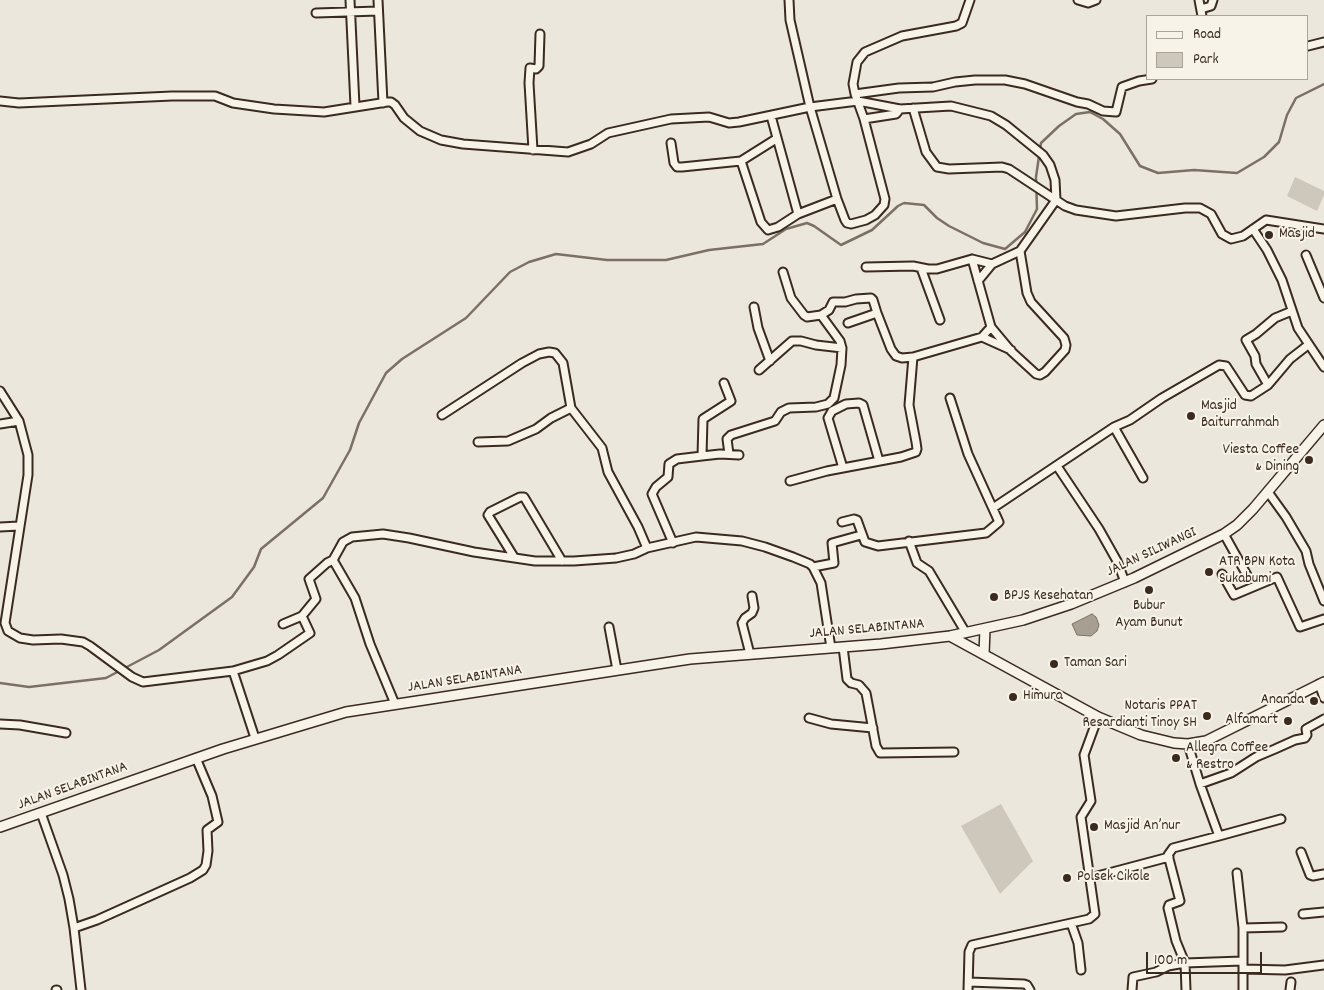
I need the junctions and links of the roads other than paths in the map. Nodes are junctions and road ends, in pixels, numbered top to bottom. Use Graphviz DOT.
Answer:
graph roads {
  1 [pos="350,0"];
  2 [pos="378,0"];
  3 [pos="789,0"];
  4 [pos="970,0"];
  5 [pos="1078,0"];
  6 [pos="1096,0"];
  7 [pos="1199,0"];
  8 [pos="1213,0"];
  9 [pos="378,11"];
  10 [pos="350,12"];
  11 [pos="1201,12"];
  12 [pos="316,13"];
  13 [pos="540,34"];
  14 [pos="1324,42"];
  15 [pos="1309,46"];
  16 [pos="1146,80"];
  17 [pos="855,94"];
  18 [pos="0,101"];
  19 [pos="858,101"];
  20 [pos="383,102"];
  21 [pos="355,106"];
  22 [pos="810,107"];
  23 [pos="912,108"];
  24 [pos="900,109"];
  25 [pos="771,116"];
  26 [pos="864,119"];
  27 [pos="776,139"];
  28 [pos="671,143"];
  29 [pos="533,150"];
  30 [pos="741,161"];
  31 [pos="837,199"];
  32 [pos="1056,200"];
  33 [pos="798,214"];
  34 [pos="1253,229"];
  35 [pos="1324,229"];
  36 [pos="1020,251"];
  37 [pos="1306,255"];
  38 [pos="972,259"];
  39 [pos="992,264"];
  40 [pos="866,267"];
  41 [pos="921,268"];
  42 [pos="783,272"];
  43 [pos="978,281"];
  44 [pos="1324,298"];
  45 [pos="754,307"];
  46 [pos="1292,311"];
  47 [pos="877,313"];
  48 [pos="821,315"];
  49 [pos="940,320"];
  50 [pos="848,323"];
  51 [pos="991,327"];
  52 [pos="982,337"];
  53 [pos="1308,345"];
  54 [pos="842,348"];
  55 [pos="1011,351"];
  56 [pos="914,357"];
  57 [pos="770,361"];
  58 [pos="1324,367"];
  59 [pos="758,370"];
  60 [pos="724,383"];
  61 [pos="1268,385"];
  62 [pos="0,391"];
  63 [pos="950,398"];
  64 [pos="571,408"];
  65 [pos="442,415"];
  66 [pos="19,421"];
  67 [pos="0,424"];
  68 [pos="1324,425"];
  69 [pos="1114,427"];
  70 [pos="478,442"];
  71 [pos="729,454"];
  72 [pos="739,455"];
  73 [pos="702,456"];
  74 [pos="879,461"];
  75 [pos="1057,466"];
  76 [pos="843,468"];
  77 [pos="1144,478"];
  78 [pos="790,481"];
  79 [pos="1268,492"];
  80 [pos="993,508"];
  81 [pos="842,522"];
  82 [pos="19,526"];
  83 [pos="0,527"];
  84 [pos="1224,534"];
  85 [pos="861,535"];
  86 [pos="909,541"];
  87 [pos="673,543"];
  88 [pos="647,548"];
  89 [pos="514,557"];
  90 [pos="333,560"];
  91 [pos="562,561"];
  92 [pos="813,567"];
  93 [pos="1222,574"];
  94 [pos="1248,577"];
  95 [pos="1125,582"];
  96 [pos="752,596"];
  97 [pos="1324,601"];
  98 [pos="302,616"];
  99 [pos="1324,619"];
  100 [pos="283,624"];
  101 [pos="609,627"];
  102 [pos="985,629"];
  103 [pos="966,633"];
  104 [pos="950,636"];
  105 [pos="843,647"];
  106 [pos="831,648"];
  107 [pos="750,654"];
  108 [pos="984,654"];
  109 [pos="617,670"];
  110 [pos="233,671"];
  111 [pos="1322,683"];
  112 [pos="1324,698"];
  113 [pos="395,704"];
  114 [pos="810,718"];
  115 [pos="1098,718"];
  116 [pos="1324,719"];
  117 [pos="0,724"];
  118 [pos="873,728"];
  119 [pos="66,733"];
  120 [pos="255,738"];
  121 [pos="1188,744"];
  122 [pos="954,752"];
  123 [pos="196,758"];
  124 [pos="1200,784"];
  125 [pos="41,813"];
  126 [pos="1281,819"];
  127 [pos="0,827"];
  128 [pos="1219,836"];
  129 [pos="1300,852"];
  130 [pos="1169,858"];
  131 [pos="1237,874"];
  132 [pos="1324,874"];
  133 [pos="1090,878"];
  134 [pos="1324,912"];
  135 [pos="1303,914"];
  136 [pos="1071,923"];
  137 [pos="1282,927"];
  138 [pos="74,928"];
  139 [pos="1243,928"];
  140 [pos="1185,964"];
  141 [pos="1242,965"];
  142 [pos="1324,965"];
  143 [pos="1081,970"];
  144 [pos="1290,982"];
  145 [pos="968,986"];
  146 [pos="81,990"];
  147 [pos="1030,990"];
  148 [pos="1132,990"];
  149 [pos="1186,990"];
  150 [pos="1243,990"];
  151 [pos="1290,990"];
  1 -- 10 [label="street"];
  2 -- 9 [label="street"];
  3 -- 22 [label="street"];
  4 -- 17 [label="street"];
  5 -- 6 [label="street"];
  7 -- 11 [label="street"];
  8 -- 11 [label="street"];
  9 -- 10 [label="street"];
  9 -- 20 [label="street"];
  10 -- 12 [label="street"];
  10 -- 21 [label="street"];
  13 -- 29 [label="street"];
  14 -- 15 [label="street"];
  16 -- 17 [label="street"];
  17 -- 19 [label="street"];
  18 -- 21 [label="street"];
  19 -- 22 [label="street"];
  19 -- 24 [label="street"];
  19 -- 26 [label="street"];
  20 -- 21 [label="street"];
  20 -- 29 [label="street"];
  22 -- 25 [label="street"];
  22 -- 31 [label="street"];
  23 -- 24 [label="street"];
  23 -- 32 [label="street"];
  23 -- 32 [label="street"];
  24 -- 26 [label="street"];
  25 -- 27 [label="street"];
  25 -- 29 [label="street"];
  26 -- 31 [label="street"];
  27 -- 30 [label="street"];
  27 -- 33 [label="street"];
  28 -- 30 [label="street"];
  30 -- 33 [label="street"];
  31 -- 33 [label="street"];
  32 -- 34 [label="street"];
  32 -- 36 [label="street"];
  34 -- 35 [label="street"];
  34 -- 46 [label="street"];
  36 -- 39 [label="street"];
  36 -- 55 [label="street"];
  37 -- 44 [label="street"];
  38 -- 39 [label="street"];
  38 -- 41 [label="street"];
  38 -- 43 [label="street"];
  39 -- 43 [label="street"];
  40 -- 41 [label="street"];
  41 -- 49 [label="street"];
  42 -- 48 [label="street"];
  43 -- 51 [label="street"];
  45 -- 57 [label="street"];
  46 -- 53 [label="street"];
  46 -- 61 [label="street"];
  47 -- 48 [label="street"];
  47 -- 50 [label="street"];
  47 -- 56 [label="street"];
  48 -- 54 [label="street"];
  51 -- 52 [label="street"];
  51 -- 55 [label="street"];
  52 -- 55 [label="street"];
  52 -- 56 [label="street"];
  53 -- 58 [label="street"];
  53 -- 61 [label="street"];
  54 -- 57 [label="street"];
  54 -- 71 [label="street"];
  56 -- 74 [label="street"];
  57 -- 59 [label="street"];
  60 -- 73 [label="street"];
  61 -- 69 [label="street"];
  62 -- 66 [label="street"];
  63 -- 80 [label="street"];
  64 -- 65 [label="street"];
  64 -- 70 [label="street"];
  64 -- 88 [label="street"];
  66 -- 67 [label="street"];
  66 -- 82 [label="street"];
  68 -- 79 [label="street, JALAN SILIWANGI"];
  69 -- 75 [label="street"];
  69 -- 77 [label="street"];
  71 -- 72 [label="street"];
  71 -- 73 [label="street"];
  73 -- 87 [label="street"];
  74 -- 76 [label="street"];
  74 -- 76 [label="street"];
  75 -- 80 [label="street"];
  75 -- 95 [label="street"];
  76 -- 78 [label="street"];
  79 -- 84 [label="street, JALAN SILIWANGI"];
  79 -- 97 [label="street"];
  80 -- 86 [label="street"];
  81 -- 85 [label="street"];
  82 -- 83 [label="street"];
  82 -- 110 [label="street"];
  84 -- 94 [label="street"];
  84 -- 95 [label="street, JALAN SILIWANGI"];
  85 -- 86 [label="street"];
  85 -- 92 [label="street"];
  86 -- 103 [label="street"];
  87 -- 88 [label="street"];
  87 -- 92 [label="street"];
  88 -- 91 [label="street"];
  89 -- 90 [label="street"];
  89 -- 91 [label="street"];
  89 -- 91 [label="street"];
  90 -- 98 [label="street"];
  90 -- 113 [label="street"];
  92 -- 106 [label="street"];
  93 -- 99 [label="street"];
  95 -- 102 [label="street, JALAN SILIWANGI"];
  96 -- 107 [label="street"];
  98 -- 100 [label="street"];
  98 -- 110 [label="street"];
  101 -- 109 [label="street"];
  102 -- 103 [label="street, JALAN SILIWANGI"];
  102 -- 108 [label="street"];
  103 -- 104 [label="street, JALAN SILIWANGI"];
  104 -- 105 [label="street, JALAN SELABINTANA"];
  104 -- 108 [label="street"];
  105 -- 106 [label="street, JALAN SELABINTANA"];
  105 -- 118 [label="street"];
  106 -- 107 [label="street, JALAN SELABINTANA"];
  107 -- 109 [label="street, JALAN SELABINTANA"];
  108 -- 115 [label="street"];
  109 -- 113 [label="street, JALAN SELABINTANA"];
  110 -- 120 [label="street"];
  111 -- 112 [label="street"];
  111 -- 121 [label="street"];
  113 -- 120 [label="street, JALAN SELABINTANA"];
  114 -- 118 [label="street"];
  115 -- 121 [label="street"];
  115 -- 133 [label="street"];
  116 -- 124 [label="street"];
  117 -- 119 [label="street"];
  118 -- 122 [label="street"];
  120 -- 123 [label="street, JALAN SELABINTANA"];
  121 -- 124 [label="street"];
  123 -- 125 [label="street, JALAN SELABINTANA"];
  123 -- 138 [label="street"];
  124 -- 128 [label="street"];
  125 -- 127 [label="street, JALAN SELABINTANA"];
  125 -- 138 [label="street"];
  126 -- 128 [label="street"];
  128 -- 130 [label="street"];
  129 -- 132 [label="street"];
  130 -- 133 [label="street"];
  130 -- 140 [label="street"];
  131 -- 139 [label="street"];
  133 -- 136 [label="street"];
  134 -- 135 [label="street"];
  136 -- 143 [label="street"];
  136 -- 145 [label="street"];
  137 -- 139 [label="street"];
  138 -- 146 [label="street"];
  139 -- 141 [label="street"];
  140 -- 141 [label="street"];
  140 -- 148 [label="street"];
  140 -- 149 [label="street"];
  141 -- 142 [label="street"];
  141 -- 150 [label="street"];
  144 -- 151 [label="street"];
  145 -- 147 [label="street"];
}
